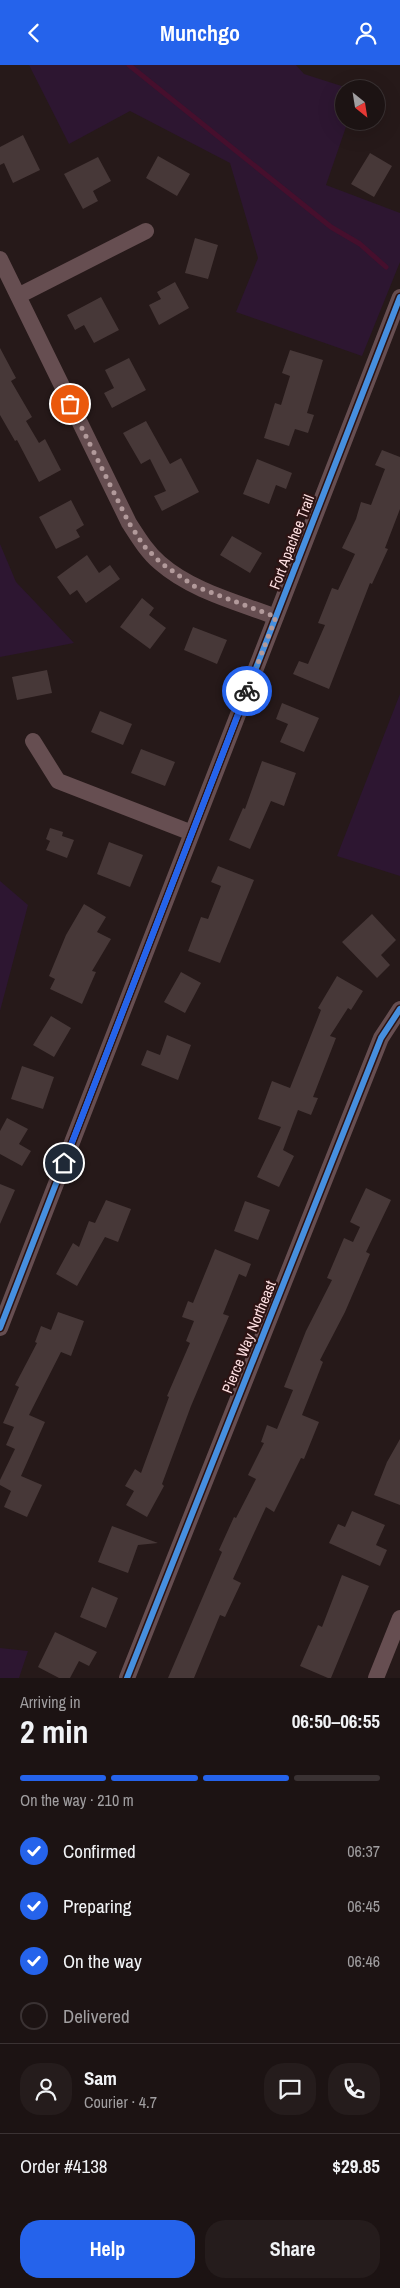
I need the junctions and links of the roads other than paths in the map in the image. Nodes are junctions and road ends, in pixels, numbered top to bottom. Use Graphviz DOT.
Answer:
graph roads {
  1 [pos="146,231"];
  2 [pos="0,259"];
  3 [pos="18,296"];
  4 [pos="400,297"];
  5 [pos="276,617"];
  6 [pos="33,741"];
  7 [pos="192,833"];
  8 [pos="400,1009"];
  9 [pos="0,1327"];
  10 [pos="400,1618"];
  11 [pos="127,1678"];
  12 [pos="376,1678"];
  1 -- 3 [label="street"];
  2 -- 3 [label="street"];
  3 -- 5 [label="street"];
  4 -- 5 [label="street, Fort Apachee Trail"];
  5 -- 7 [label="street, Fort Apachee Trail"];
  6 -- 7 [label="street"];
  7 -- 9 [label="street, Fort Apachee Trail"];
  8 -- 11 [label="street, Pierce Way Northeast"];
  10 -- 12 [label="street"];
}
